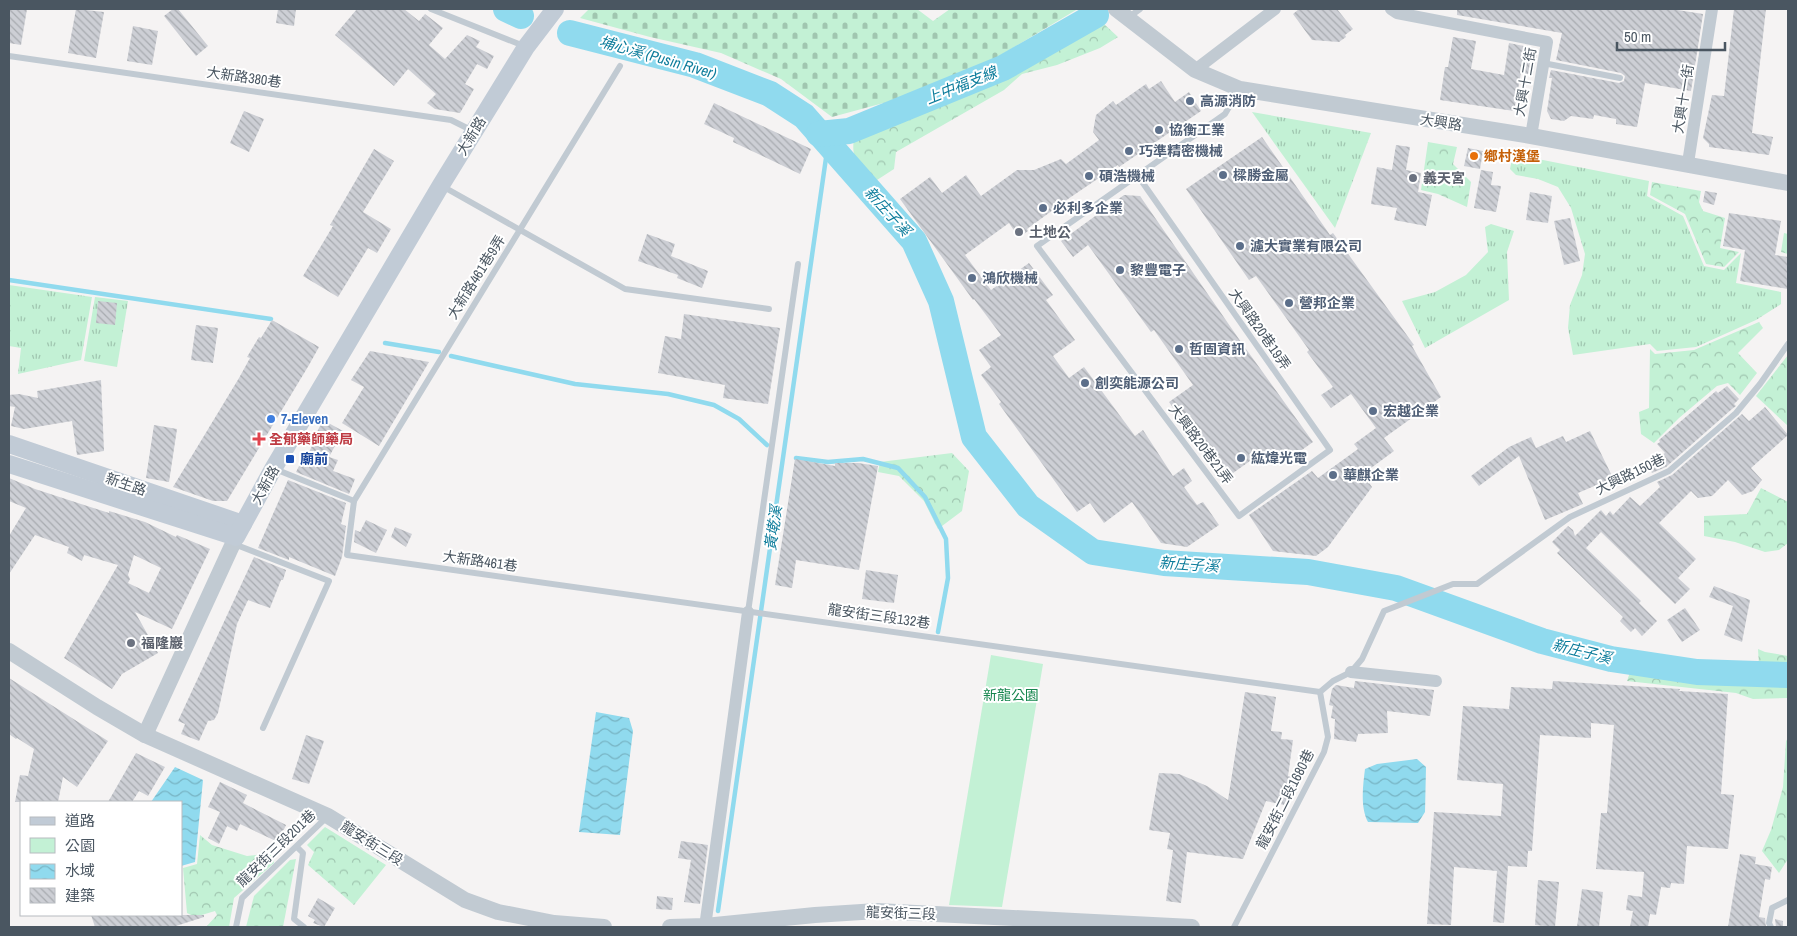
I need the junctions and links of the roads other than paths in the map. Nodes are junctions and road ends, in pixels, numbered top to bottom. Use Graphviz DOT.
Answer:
graph roads {
  1 [pos="431,9"];
  2 [pos="555,9"];
  3 [pos="1275,9"];
  4 [pos="1391,9"];
  5 [pos="1712,9"];
  6 [pos="1128,12"];
  7 [pos="528,44"];
  8 [pos="9,56"];
  9 [pos="1543,63"];
  10 [pos="620,66"];
  11 [pos="1195,70"];
  12 [pos="1620,78"];
  13 [pos="1240,89"];
  14 [pos="473,132"];
  15 [pos="1531,136"];
  16 [pos="1688,163"];
  17 [pos="1138,176"];
  18 [pos="1788,183"];
  19 [pos="441,185"];
  20 [pos="521,229"];
  21 [pos="798,264"];
  22 [pos="769,309"];
  23 [pos="1788,344"];
  24 [pos="1786,352"];
  25 [pos="9,444"];
  26 [pos="9,464"];
  27 [pos="274,469"];
  28 [pos="1284,483"];
  29 [pos="354,501"];
  30 [pos="238,535"];
  31 [pos="748,612"];
  32 [pos="9,651"];
  33 [pos="1351,672"];
  34 [pos="1436,681"];
  35 [pos="1320,692"];
  36 [pos="263,728"];
  37 [pos="145,735"];
  38 [pos="328,816"];
  39 [pos="297,847"];
  40 [pos="1788,900"];
  41 [pos="554,925"];
  42 [pos="236,927"];
  43 [pos="304,927"];
  44 [pos="604,927"];
  45 [pos="670,927"];
  46 [pos="705,927"];
  47 [pos="1192,927"];
  48 [pos="1234,927"];
  49 [pos="1771,927"];
  1 -- 7 [label="lane"];
  2 -- 7 [label="main road, 大新路"];
  3 -- 11 [label="street"];
  4 -- 9 [label="street, 大興十二街"];
  5 -- 16 [label="street, 大興十一街"];
  6 -- 11 [label="street, 大興路"];
  7 -- 14 [label="main road, 大新路"];
  8 -- 14 [label="lane, 大新路380巷"];
  9 -- 12 [label="lane"];
  9 -- 15 [label="street, 大興十二街"];
  10 -- 20 [label="lane, 大新路461巷9弄"];
  11 -- 13 [label="street, 大興路"];
  13 -- 15 [label="street, 大興路"];
  13 -- 17 [label="lane"];
  14 -- 19 [label="main road, 大新路"];
  15 -- 16 [label="street, 大興路"];
  16 -- 18 [label="street, 大興路"];
  17 -- 28 [label="lane, 大興路20巷19弄"];
  17 -- 28 [label="lane, 大興路20巷21弄"];
  19 -- 20 [label="lane"];
  19 -- 27 [label="main road, 大新路"];
  20 -- 22 [label="lane"];
  20 -- 29 [label="lane, 大新路461巷9弄"];
  21 -- 31 [label="lane"];
  23 -- 24 [label="lane, 大興路150巷"];
  24 -- 33 [label="lane, 大興路150巷"];
  25 -- 30 [label="main road, 新生路"];
  26 -- 30 [label="main road, 新生路"];
  27 -- 29 [label="lane"];
  27 -- 30 [label="main road, 大新路"];
  29 -- 31 [label="lane, 大新路461巷"];
  30 -- 36 [label="lane"];
  30 -- 37 [label="street, 大新路"];
  31 -- 35 [label="lane, 龍安街三段132巷"];
  31 -- 46 [label="street"];
  32 -- 37 [label="street"];
  33 -- 34 [label="street"];
  33 -- 35 [label="lane"];
  35 -- 48 [label="lane, 龍安街二段1680巷"];
  37 -- 38 [label="street, 龍安街三段"];
  38 -- 39 [label="lane, 龍安街三段201巷"];
  38 -- 41 [label="street, 龍安街三段"];
  39 -- 42 [label="lane, 龍安街三段201巷"];
  39 -- 43 [label="lane"];
  40 -- 49 [label="lane"];
  41 -- 44 [label="street, 龍安街三段"];
  45 -- 46 [label="street, 龍安街三段"];
  46 -- 47 [label="street, 龍安街三段"];
}
